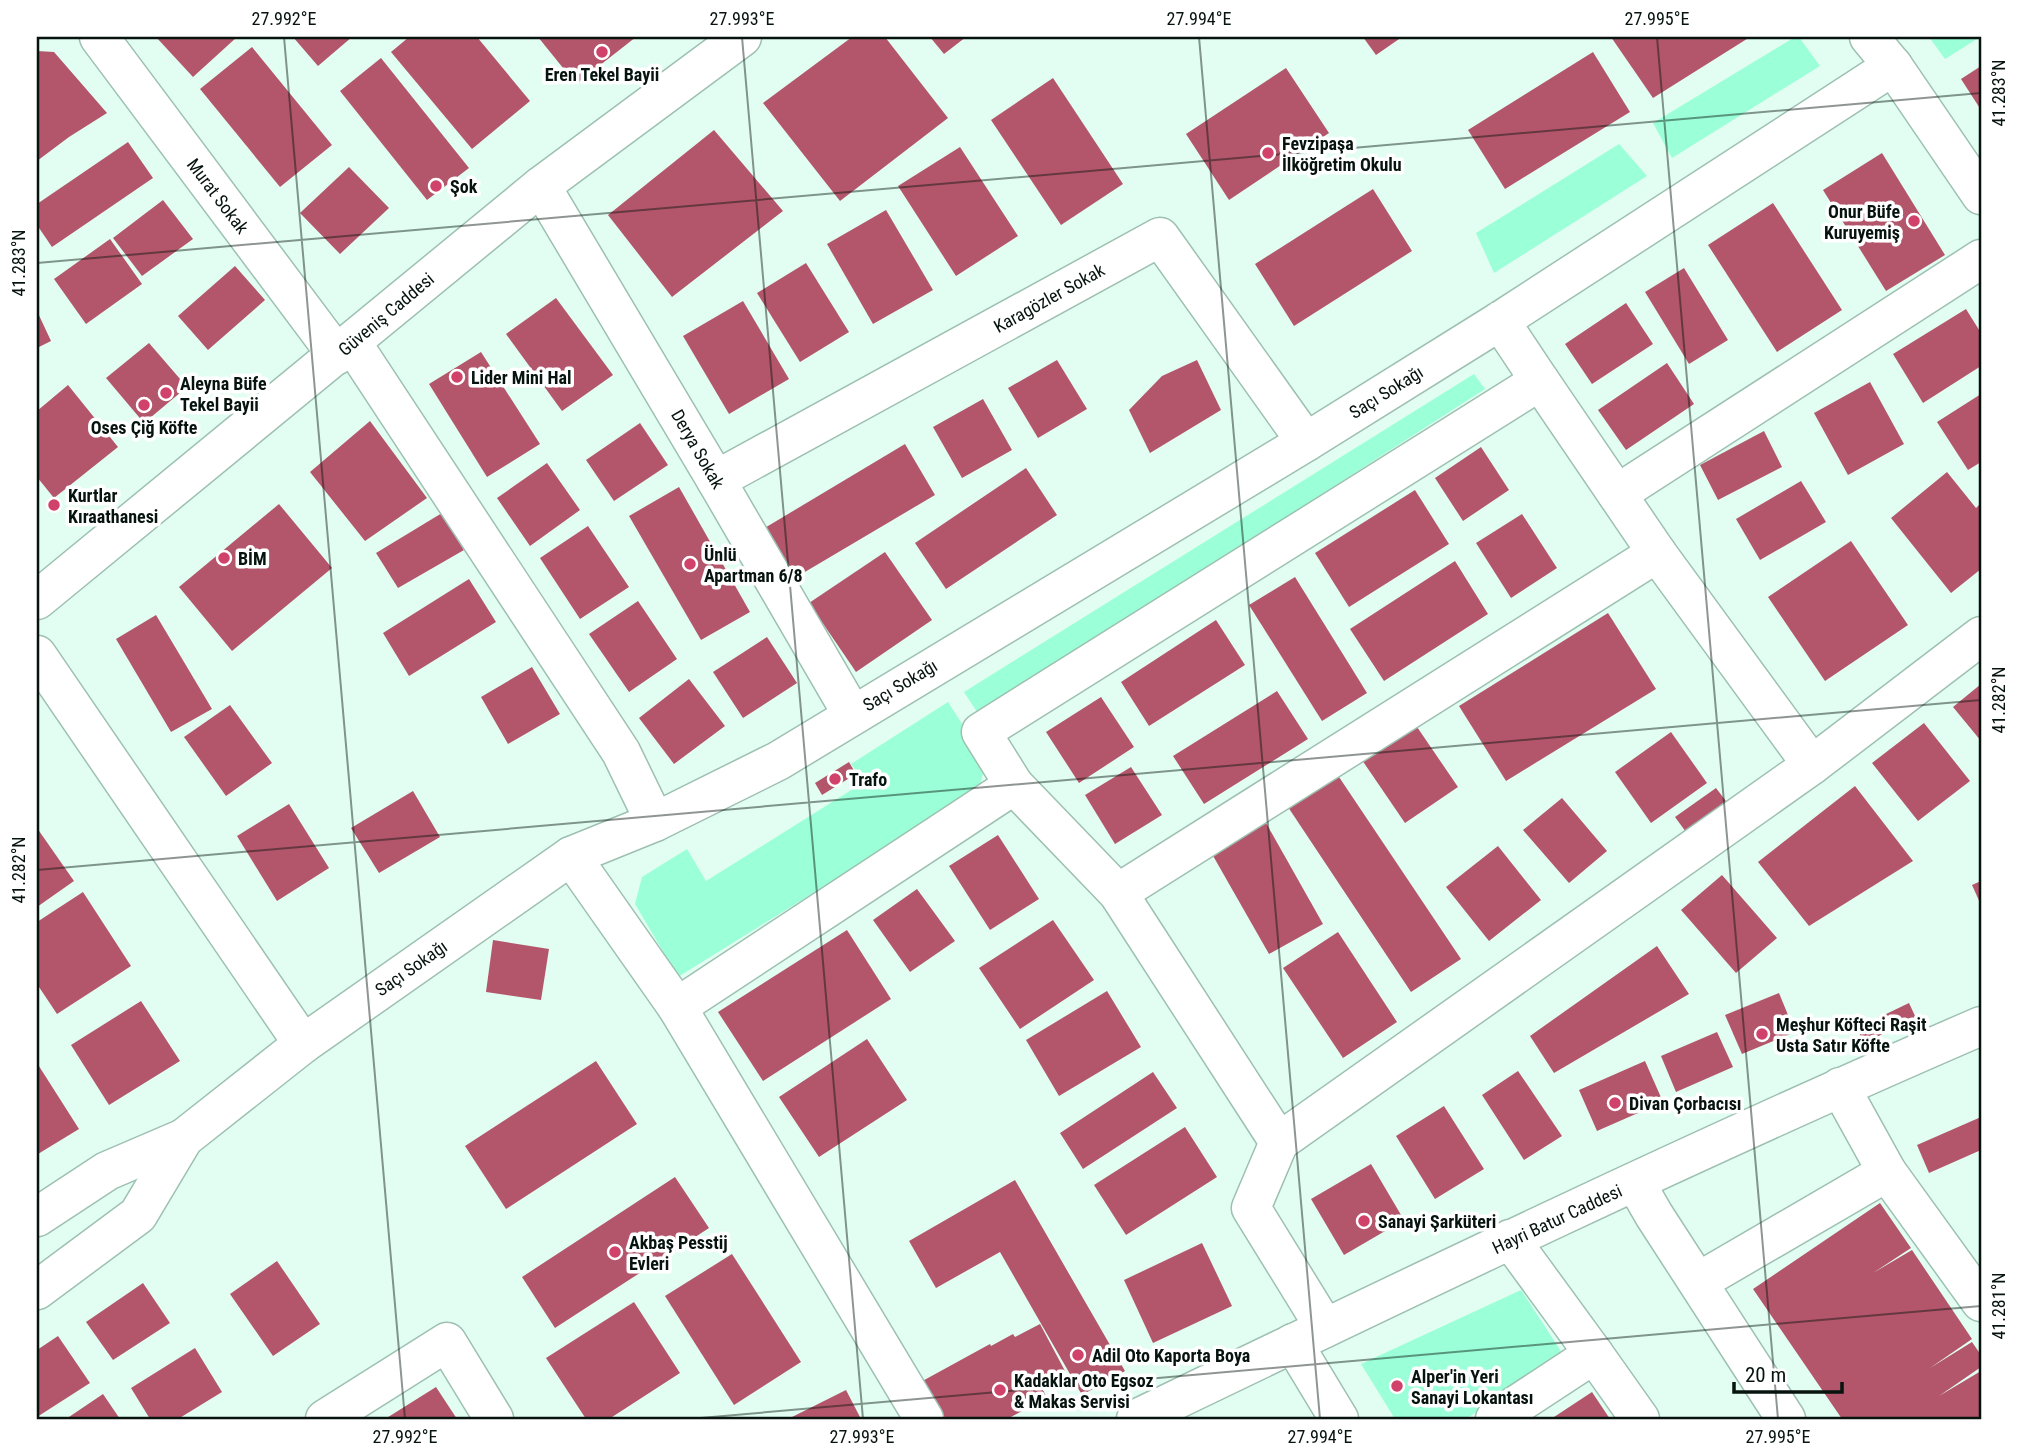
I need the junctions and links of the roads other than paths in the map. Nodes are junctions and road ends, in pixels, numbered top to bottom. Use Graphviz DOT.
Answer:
graph roads {
  1 [pos="99,37"];
  2 [pos="743,37"];
  3 [pos="1881,51"];
  4 [pos="541,186"];
  5 [pos="1981,195"];
  6 [pos="1981,259"];
  7 [pos="1500,321"];
  8 [pos="344,349"];
  9 [pos="1540,381"];
  10 [pos="1306,442"];
  11 [pos="716,480"];
  12 [pos="1617,494"];
  13 [pos="1657,553"];
  14 [pos="37,600"];
  15 [pos="1981,636"];
  16 [pos="37,655"];
  17 [pos="852,714"];
  18 [pos="1812,765"];
  19 [pos="1014,785"];
  20 [pos="655,822"];
  21 [pos="571,856"];
  22 [pos="1118,893"];
  23 [pos="677,1007"];
  24 [pos="1981,1026"];
  25 [pos="303,1044"];
  26 [pos="1840,1087"];
  27 [pos="184,1138"];
  28 [pos="1279,1142"];
  29 [pos="1887,1172"];
  30 [pos="1635,1182"];
  31 [pos="37,1217"];
  32 [pos="1510,1240"];
  33 [pos="1698,1282"];
  34 [pos="37,1290"];
  35 [pos="1981,1302"];
  36 [pos="1309,1336"];
  37 [pos="1594,1354"];
  38 [pos="325,1419"];
  39 [pos="494,1419"];
  40 [pos="924,1419"];
  41 [pos="1136,1419"];
  42 [pos="1339,1419"];
  43 [pos="1495,1419"];
  44 [pos="1640,1419"];
  45 [pos="1786,1419"];
  1 -- 8 [label="street, Murat Sokak"];
  2 -- 4 [label="street, Güveniş Caddesi"];
  3 -- 5 [label="street"];
  3 -- 7 [label="street, Saçı Sokağı"];
  4 -- 8 [label="street, Güveniş Caddesi"];
  4 -- 11 [label="street, Derya Sokak"];
  6 -- 12 [label="street"];
  7 -- 9 [label="street"];
  7 -- 10 [label="street, Saçı Sokağı"];
  8 -- 14 [label="street, Güveniş Caddesi"];
  8 -- 20 [label="street, Murat Sokak"];
  9 -- 12 [label="street"];
  9 -- 19 [label="street"];
  10 -- 11 [label="street, Karagözler Sokak"];
  10 -- 17 [label="street, Saçı Sokağı"];
  11 -- 17 [label="street, Derya Sokak"];
  12 -- 13 [label="street"];
  13 -- 18 [label="street"];
  13 -- 22 [label="street"];
  15 -- 18 [label="street"];
  16 -- 25 [label="street"];
  17 -- 20 [label="street, Saçı Sokağı"];
  18 -- 28 [label="street"];
  19 -- 22 [label="street"];
  19 -- 23 [label="street"];
  20 -- 21 [label="street, Saçı Sokağı"];
  21 -- 23 [label="street"];
  21 -- 25 [label="street, Saçı Sokağı"];
  22 -- 28 [label="street"];
  23 -- 40 [label="street"];
  24 -- 26 [label="street, Hayri Batur Caddesi"];
  25 -- 27 [label="street, Saçı Sokağı"];
  26 -- 29 [label="street"];
  26 -- 30 [label="street, Hayri Batur Caddesi"];
  27 -- 31 [label="street"];
  27 -- 34 [label="street"];
  28 -- 36 [label="street"];
  29 -- 33 [label="street"];
  29 -- 35 [label="street"];
  30 -- 32 [label="street, Hayri Batur Caddesi"];
  30 -- 33 [label="street"];
  32 -- 36 [label="street, Hayri Batur Caddesi"];
  32 -- 37 [label="street"];
  33 -- 45 [label="street"];
  36 -- 41 [label="street, Hayri Batur Caddesi"];
  36 -- 42 [label="street"];
  37 -- 43 [label="street"];
  37 -- 44 [label="street"];
  38 -- 39 [label="street"];
}
